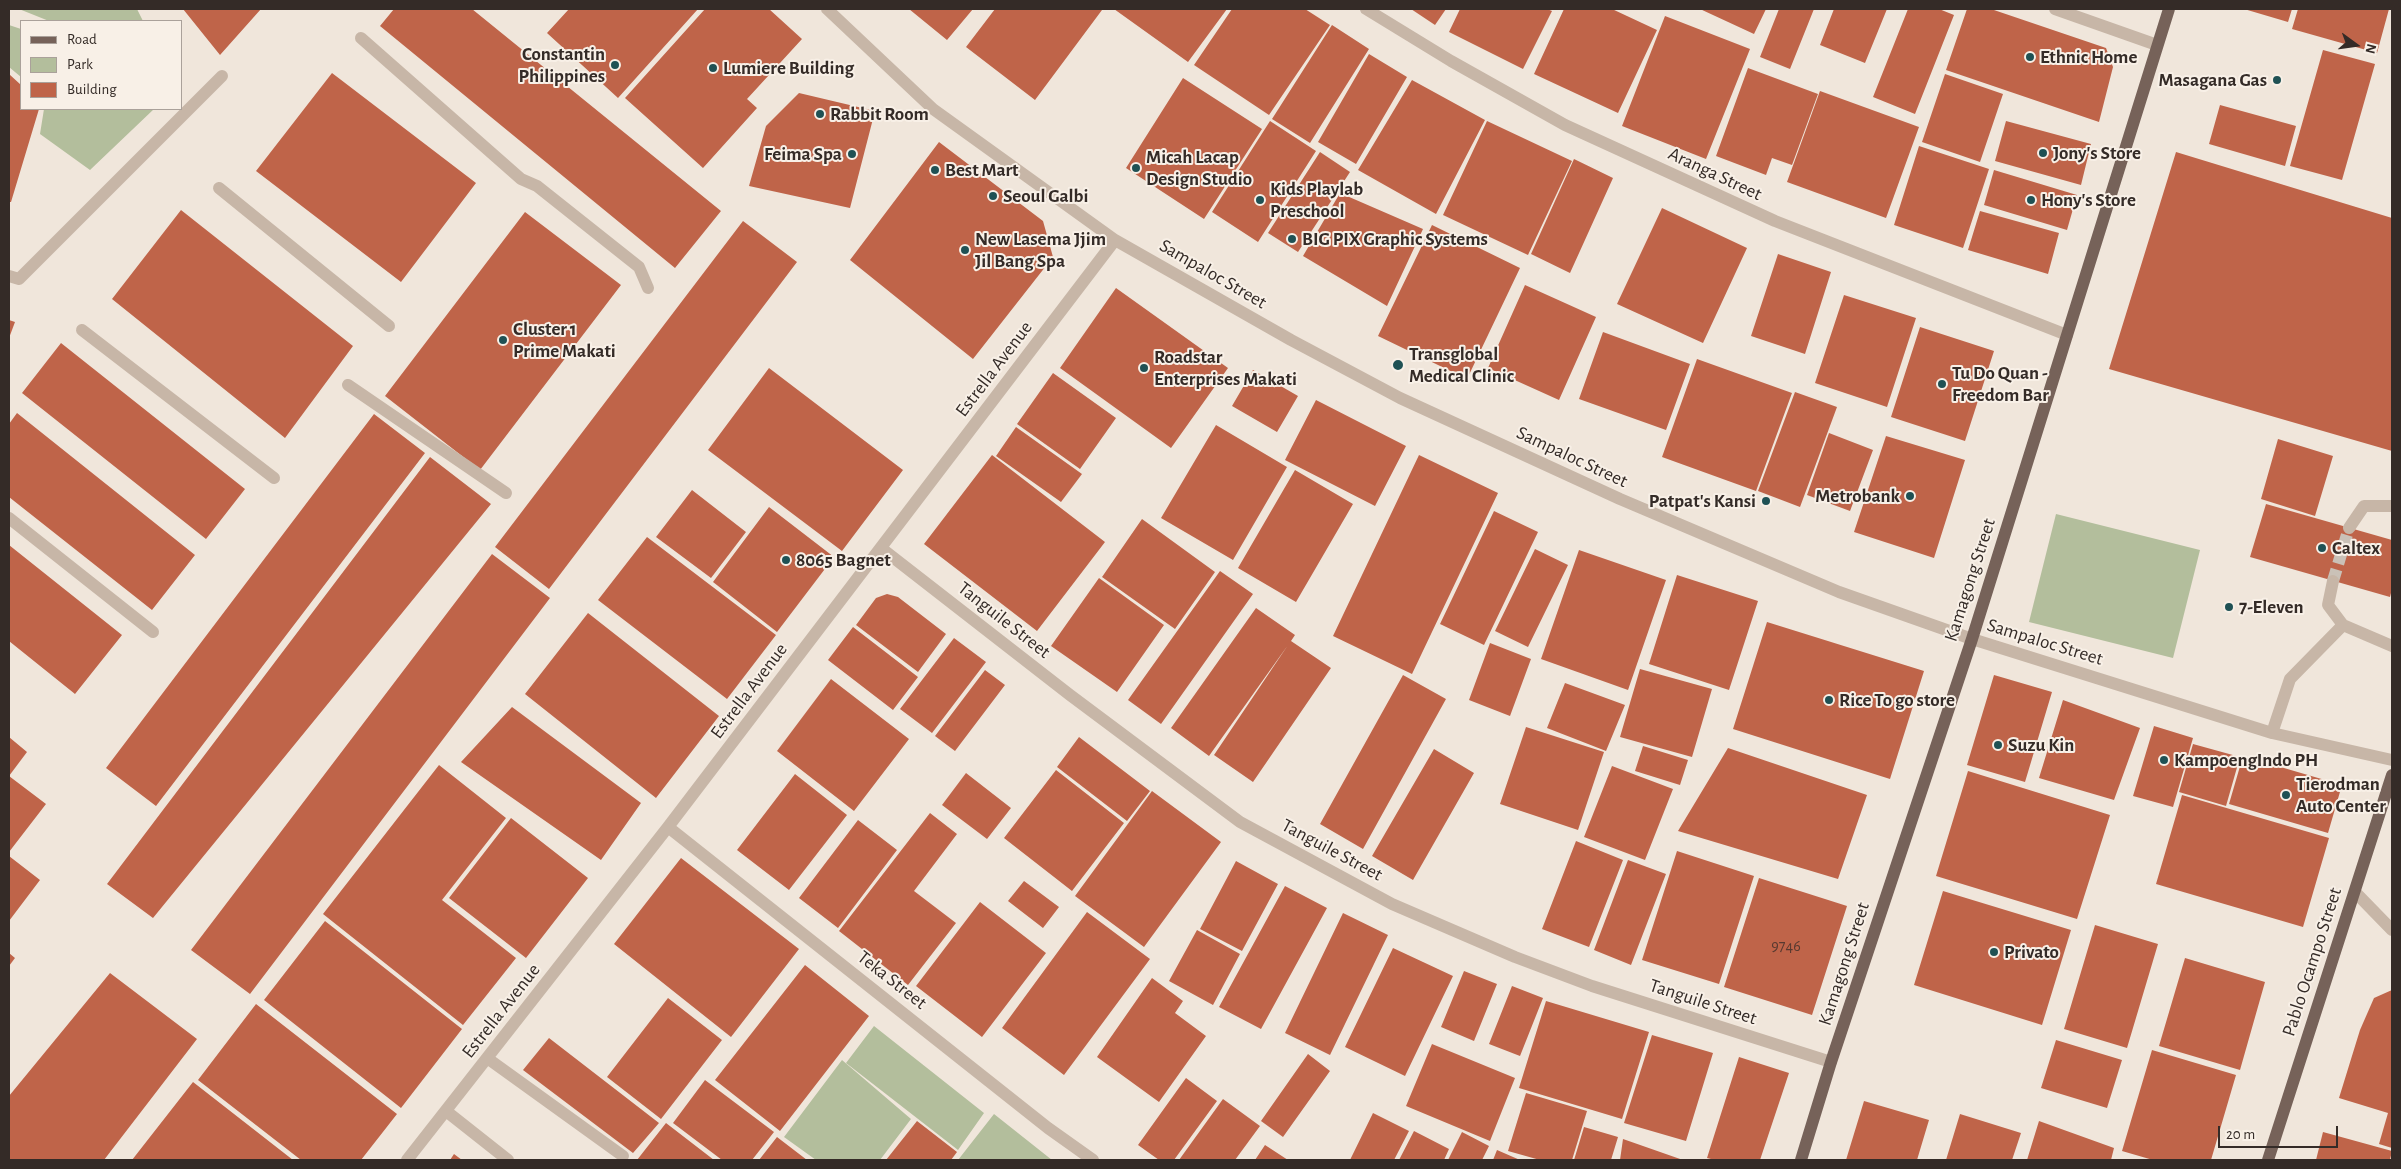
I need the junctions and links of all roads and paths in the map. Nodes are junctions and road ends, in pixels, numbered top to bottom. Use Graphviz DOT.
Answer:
graph roads {
  1 [pos="827,9"];
  2 [pos="1366,9"];
  3 [pos="2055,9"];
  4 [pos="2169,9"];
  5 [pos="361,38"];
  6 [pos="2157,45"];
  7 [pos="222,76"];
  8 [pos="219,188"];
  9 [pos="1115,240"];
  10 [pos="9,276"];
  11 [pos="648,288"];
  12 [pos="390,326"];
  13 [pos="82,330"];
  14 [pos="2067,335"];
  15 [pos="348,384"];
  16 [pos="274,478"];
  17 [pos="506,494"];
  18 [pos="2392,506"];
  19 [pos="9,518"];
  20 [pos="2349,528"];
  21 [pos="881,548"];
  22 [pos="2333,581"];
  23 [pos="2343,625"];
  24 [pos="153,632"];
  25 [pos="1972,639"];
  26 [pos="2392,646"];
  27 [pos="2272,733"];
  28 [pos="2392,760"];
  29 [pos="2392,775"];
  30 [pos="668,827"];
  31 [pos="2355,892"];
  32 [pos="2392,930"];
  33 [pos="487,1058"];
  34 [pos="1832,1062"];
  35 [pos="446,1111"];
  36 [pos="623,1156"];
  37 [pos="407,1160"];
  38 [pos="508,1160"];
  39 [pos="1093,1160"];
  40 [pos="1801,1160"];
  41 [pos="2268,1160"];
  1 -- 9 [label="street, Sampaloc Street"];
  2 -- 14 [label="street, Aranga Street"];
  3 -- 6 [label="street"];
  4 -- 6 [label="main road, Kamagong Street"];
  5 -- 11 [label="street"];
  6 -- 14 [label="main road, Kamagong Street"];
  7 -- 10 [label="street"];
  8 -- 12 [label="street"];
  9 -- 21 [label="street, Estrella Avenue"];
  9 -- 25 [label="street, Sampaloc Street"];
  13 -- 16 [label="street"];
  14 -- 25 [label="main road, Kamagong Street"];
  15 -- 17 [label="street"];
  18 -- 20 [label="street"];
  19 -- 24 [label="street"];
  21 -- 30 [label="street, Estrella Avenue"];
  21 -- 34 [label="street, Tanguile Street"];
  22 -- 23 [label="street"];
  23 -- 26 [label="street"];
  23 -- 27 [label="street"];
  25 -- 27 [label="street, Sampaloc Street"];
  25 -- 34 [label="main road, Kamagong Street"];
  27 -- 28 [label="street, Sampaloc Street"];
  29 -- 31 [label="main road, Pablo Ocampo Street"];
  30 -- 33 [label="street, Estrella Avenue"];
  30 -- 39 [label="street, Teka Street"];
  31 -- 32 [label="street"];
  31 -- 41 [label="main road, Pablo Ocampo Street"];
  33 -- 35 [label="street, Estrella Avenue"];
  33 -- 36 [label="street"];
  34 -- 40 [label="main road, Kamagong Street"];
  35 -- 37 [label="street, Estrella Avenue"];
  35 -- 38 [label="street"];
}
